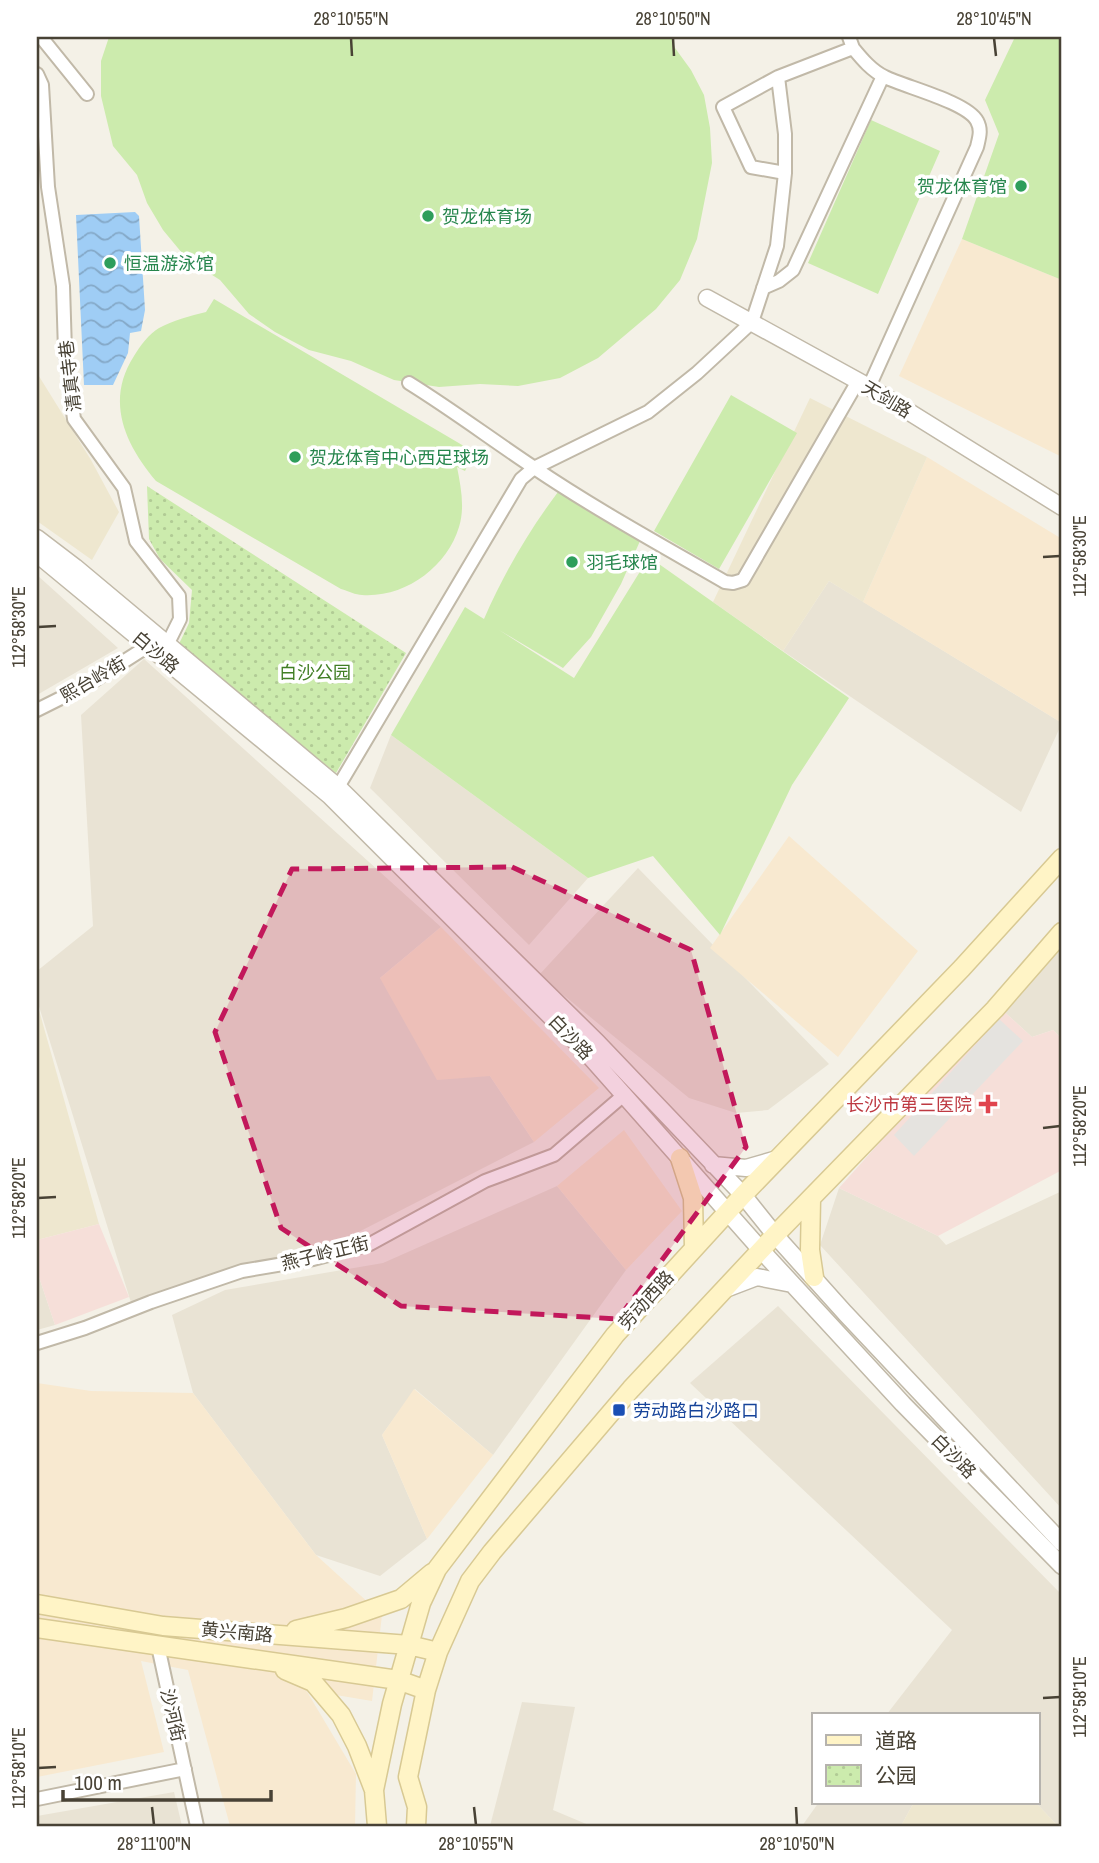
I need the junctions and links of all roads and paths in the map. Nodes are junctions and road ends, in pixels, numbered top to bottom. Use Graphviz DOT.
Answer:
graph roads {
  1 [pos="41,37"];
  2 [pos="851,42"];
  3 [pos="37,74"];
  4 [pos="778,76"];
  5 [pos="883,76"];
  6 [pos="87,94"];
  7 [pos="785,173"];
  8 [pos="763,288"];
  9 [pos="707,298"];
  10 [pos="752,322"];
  11 [pos="409,383"];
  12 [pos="863,384"];
  13 [pos="534,468"];
  14 [pos="1062,507"];
  15 [pos="37,538"];
  16 [pos="37,554"];
  17 [pos="167,645"];
  18 [pos="148,646"];
  19 [pos="37,710"];
  20 [pos="338,788"];
  21 [pos="1062,858"];
  22 [pos="1062,932"];
  23 [pos="625,1094"];
  24 [pos="680,1158"];
  25 [pos="777,1160"];
  26 [pos="713,1165"];
  27 [pos="743,1195"];
  28 [pos="811,1199"];
  29 [pos="728,1212"];
  30 [pos="775,1235"];
  31 [pos="694,1248"];
  32 [pos="761,1250"];
  33 [pos="814,1278"];
  34 [pos="792,1284"];
  35 [pos="723,1290"];
  36 [pos="37,1343"];
  37 [pos="1062,1543"];
  38 [pos="1062,1566"];
  39 [pos="437,1569"];
  40 [pos="37,1604"];
  41 [pos="37,1628"];
  42 [pos="265,1635"];
  43 [pos="409,1645"];
  44 [pos="158,1646"];
  45 [pos="438,1652"];
  46 [pos="256,1659"];
  47 [pos="398,1680"];
  48 [pos="426,1690"];
  49 [pos="185,1769"];
  50 [pos="374,1790"];
  51 [pos="37,1799"];
  52 [pos="197,1826"];
  53 [pos="377,1826"];
  54 [pos="416,1826"];
  1 -- 6 [label="street"];
  2 -- 4 [label="street"];
  2 -- 5 [label="street"];
  3 -- 17 [label="street, 清真寺巷"];
  4 -- 7 [label="street"];
  4 -- 7 [label="street"];
  5 -- 8 [label="street"];
  5 -- 12 [label="street"];
  7 -- 8 [label="street"];
  8 -- 10 [label="street"];
  9 -- 10 [label="street, 天剑路"];
  10 -- 12 [label="street, 天剑路"];
  10 -- 13 [label="street"];
  11 -- 13 [label="street"];
  12 -- 13 [label="street"];
  12 -- 14 [label="street, 天剑路"];
  13 -- 20 [label="street"];
  15 -- 17 [label="street, 白沙路"];
  16 -- 18 [label="street, 白沙路"];
  17 -- 20 [label="street, 白沙路"];
  18 -- 19 [label="street, 熙台岭街"];
  18 -- 23 [label="street, 白沙路"];
  20 -- 26 [label="street, 白沙路"];
  21 -- 25 [label="main road, 劳动西路"];
  22 -- 28 [label="main road"];
  23 -- 24 [label="street, 白沙路"];
  23 -- 36 [label="street, 燕子岭正街"];
  24 -- 29 [label="street, 白沙路"];
  24 -- 31 [label="main road"];
  25 -- 26 [label="street"];
  25 -- 27 [label="main road, 劳动西路"];
  26 -- 27 [label="street, 白沙路"];
  27 -- 29 [label="main road, 劳动西路"];
  27 -- 30 [label="street, 白沙路"];
  28 -- 30 [label="main road"];
  28 -- 33 [label="main road"];
  29 -- 31 [label="main road, 劳动西路"];
  29 -- 32 [label="street, 白沙路"];
  30 -- 32 [label="main road"];
  30 -- 33 [label="street, 白沙路"];
  31 -- 39 [label="main road, 劳动西路"];
  32 -- 34 [label="street, 白沙路"];
  32 -- 35 [label="main road"];
  33 -- 37 [label="street, 白沙路"];
  34 -- 35 [label="street"];
  34 -- 38 [label="street, 白沙路"];
  35 -- 45 [label="main road"];
  39 -- 42 [label="main road"];
  39 -- 43 [label="main road, 劳动西路"];
  40 -- 42 [label="main road, 黄兴南路"];
  41 -- 44 [label="main road, 黄兴南路"];
  42 -- 43 [label="main road, 黄兴南路"];
  43 -- 45 [label="main road, 黄兴南路"];
  43 -- 47 [label="main road, 劳动西路"];
  44 -- 46 [label="main road, 黄兴南路"];
  44 -- 49 [label="street, 沙河街"];
  45 -- 48 [label="main road"];
  46 -- 47 [label="main road, 黄兴南路"];
  46 -- 50 [label="main road"];
  47 -- 48 [label="main road, 黄兴南路"];
  47 -- 50 [label="main road, 劳动西路"];
  48 -- 54 [label="main road"];
  49 -- 51 [label="street"];
  49 -- 52 [label="street, 沙河街"];
  50 -- 53 [label="main road, 劳动西路"];
}
